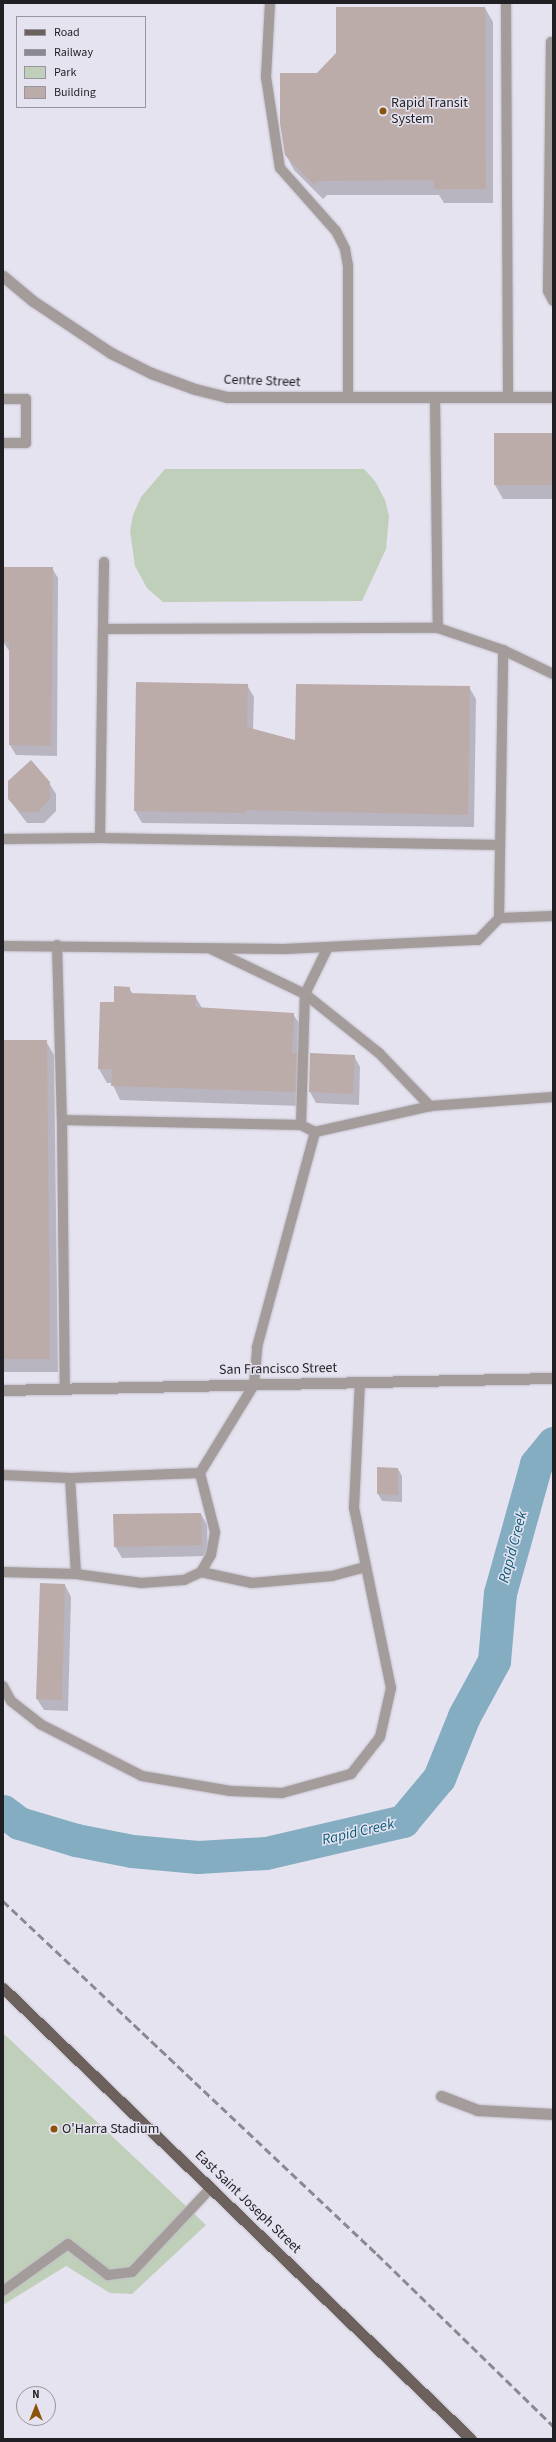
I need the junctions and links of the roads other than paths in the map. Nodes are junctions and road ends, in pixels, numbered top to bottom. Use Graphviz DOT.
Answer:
graph roads {
  1 [pos="270,3"];
  2 [pos="506,3"];
  3 [pos="553,42"];
  4 [pos="552,128"];
  5 [pos="3,276"];
  6 [pos="553,301"];
  7 [pos="348,397"];
  8 [pos="435,397"];
  9 [pos="553,397"];
  10 [pos="508,398"];
  11 [pos="3,399"];
  12 [pos="3,443"];
  13 [pos="104,562"];
  14 [pos="438,628"];
  15 [pos="103,629"];
  16 [pos="503,650"];
  17 [pos="553,674"];
  18 [pos="100,838"];
  19 [pos="3,839"];
  20 [pos="499,845"];
  21 [pos="553,916"];
  22 [pos="499,918"];
  23 [pos="57,945"];
  24 [pos="3,946"];
  25 [pos="328,947"];
  26 [pos="207,948"];
  27 [pos="305,994"];
  28 [pos="553,1097"];
  29 [pos="430,1106"];
  30 [pos="62,1120"];
  31 [pos="301,1125"];
  32 [pos="315,1132"];
  33 [pos="553,1378"];
  34 [pos="360,1382"];
  35 [pos="254,1385"];
  36 [pos="65,1389"];
  37 [pos="3,1390"];
  38 [pos="200,1473"];
  39 [pos="3,1475"];
  40 [pos="70,1478"];
  41 [pos="365,1567"];
  42 [pos="3,1572"];
  43 [pos="201,1572"];
  44 [pos="76,1574"];
  45 [pos="3,1686"];
  46 [pos="3,1988"];
  47 [pos="441,2096"];
  48 [pos="553,2114"];
  49 [pos="211,2188"];
  50 [pos="3,2291"];
  51 [pos="471,2439"];
  1 -- 7 [label="lane"];
  2 -- 10 [label="lane"];
  3 -- 4 [label="lane"];
  4 -- 6 [label="lane"];
  5 -- 7 [label="street, Centre Street"];
  7 -- 8 [label="street, Centre Street"];
  8 -- 10 [label="street, Centre Street"];
  8 -- 14 [label="lane"];
  9 -- 10 [label="street, Centre Street"];
  11 -- 12 [label="lane"];
  13 -- 15 [label="lane"];
  14 -- 15 [label="lane"];
  14 -- 16 [label="lane"];
  15 -- 18 [label="lane"];
  16 -- 17 [label="lane"];
  16 -- 20 [label="lane"];
  18 -- 19 [label="lane"];
  18 -- 20 [label="lane"];
  20 -- 22 [label="lane"];
  21 -- 22 [label="lane"];
  22 -- 25 [label="lane"];
  23 -- 24 [label="lane"];
  23 -- 26 [label="lane"];
  23 -- 30 [label="lane"];
  25 -- 26 [label="lane"];
  25 -- 27 [label="lane"];
  26 -- 27 [label="lane"];
  27 -- 29 [label="lane"];
  27 -- 31 [label="lane"];
  28 -- 29 [label="lane"];
  29 -- 32 [label="lane"];
  30 -- 31 [label="lane"];
  30 -- 36 [label="lane"];
  31 -- 32 [label="lane"];
  32 -- 35 [label="lane"];
  33 -- 34 [label="street, San Francisco Street"];
  34 -- 35 [label="street, San Francisco Street"];
  34 -- 41 [label="lane"];
  35 -- 36 [label="street, San Francisco Street"];
  35 -- 38 [label="lane"];
  36 -- 37 [label="street, San Francisco Street"];
  38 -- 40 [label="lane"];
  38 -- 43 [label="lane"];
  39 -- 40 [label="lane"];
  40 -- 44 [label="lane"];
  41 -- 43 [label="lane"];
  41 -- 45 [label="lane"];
  42 -- 44 [label="lane"];
  43 -- 44 [label="lane"];
  46 -- 49 [label="main road, East Saint Joseph Street"];
  47 -- 48 [label="street"];
  49 -- 50 [label="lane"];
  49 -- 51 [label="main road, East Saint Joseph Street"];
}
